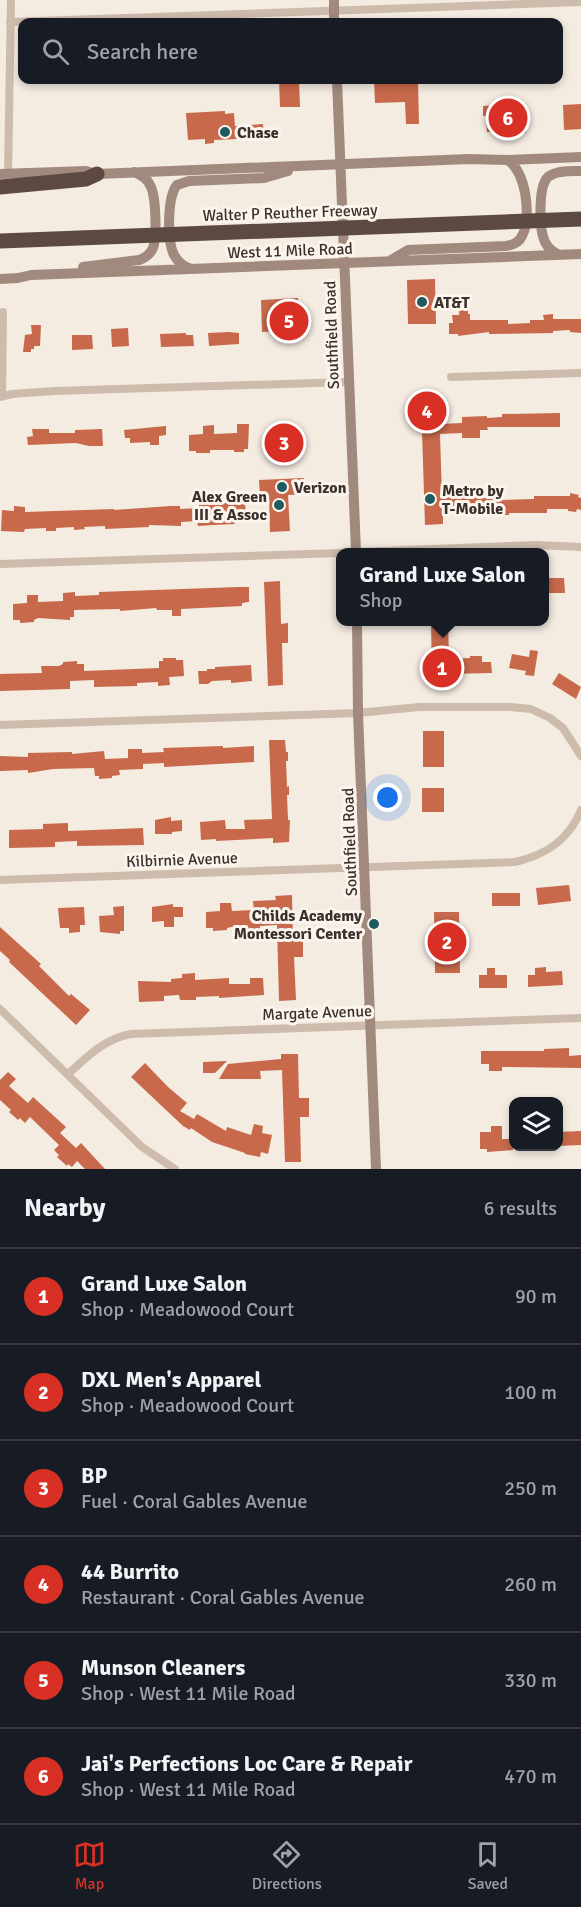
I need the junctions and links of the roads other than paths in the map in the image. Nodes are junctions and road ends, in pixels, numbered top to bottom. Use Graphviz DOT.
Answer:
graph roads {
  1 [pos="11,0"];
  2 [pos="581,2"];
  3 [pos="334,5"];
  4 [pos="86,18"];
  5 [pos="10,22"];
  6 [pos="18,22"];
  7 [pos="337,84"];
  8 [pos="581,157"];
  9 [pos="506,160"];
  10 [pos="306,166"];
  11 [pos="340,170"];
  12 [pos="581,171"];
  13 [pos="134,172"];
  14 [pos="97,174"];
  15 [pos="3,178"];
  16 [pos="581,219"];
  17 [pos="0,241"];
  18 [pos="581,254"];
  19 [pos="559,255"];
  20 [pos="388,261"];
  21 [pos="344,263"];
  22 [pos="192,269"];
  23 [pos="44,274"];
  24 [pos="0,279"];
  25 [pos="3,312"];
  26 [pos="581,373"];
  27 [pos="451,377"];
  28 [pos="348,382"];
  29 [pos="1,396"];
  30 [pos="581,547"];
  31 [pos="356,548"];
  32 [pos="477,548"];
  33 [pos="336,553"];
  34 [pos="0,564"];
  35 [pos="357,626"];
  36 [pos="358,713"];
  37 [pos="0,725"];
  38 [pos="581,756"];
  39 [pos="581,810"];
  40 [pos="365,867"];
  41 [pos="0,880"];
  42 [pos="0,1009"];
  43 [pos="581,1018"];
  44 [pos="371,1025"];
  45 [pos="68,1074"];
  46 [pos="175,1169"];
  47 [pos="376,1169"];
  1 -- 5 [label="street"];
  2 -- 3 [label="street"];
  3 -- 4 [label="street"];
  5 -- 6 [label="street"];
  5 -- 15 [label="street"];
  7 -- 11 [label="main road, Southfield Road"];
  8 -- 9 [label="main road"];
  9 -- 11 [label="main road"];
  9 -- 20 [label="main road"];
  10 -- 11 [label="main road"];
  10 -- 13 [label="main road"];
  10 -- 22 [label="main road"];
  11 -- 21 [label="main road, Southfield Road"];
  12 -- 19 [label="main road"];
  13 -- 14 [label="main road"];
  13 -- 23 [label="main road"];
  14 -- 15 [label="highway"];
  16 -- 17 [label="highway, Walter P Reuther Freeway"];
  18 -- 19 [label="main road, West 11 Mile Road"];
  19 -- 20 [label="main road, West 11 Mile Road"];
  20 -- 21 [label="main road, West 11 Mile Road"];
  21 -- 22 [label="main road, West 11 Mile Road"];
  21 -- 28 [label="main road, Southfield Road"];
  22 -- 23 [label="main road, West 11 Mile Road"];
  23 -- 24 [label="main road, West 11 Mile Road"];
  25 -- 29 [label="street"];
  26 -- 27 [label="street"];
  28 -- 29 [label="street"];
  28 -- 31 [label="main road, Southfield Road"];
  30 -- 32 [label="street"];
  33 -- 34 [label="street"];
  35 -- 36 [label="main road, Southfield Road"];
  36 -- 37 [label="street"];
  36 -- 38 [label="street"];
  36 -- 40 [label="main road, Southfield Road"];
  39 -- 40 [label="street, Kilbirnie Avenue"];
  40 -- 41 [label="street, Kilbirnie Avenue"];
  40 -- 44 [label="main road, Southfield Road"];
  42 -- 45 [label="street"];
  43 -- 44 [label="street, Margate Avenue"];
  44 -- 45 [label="street, Margate Avenue"];
  44 -- 47 [label="main road, Southfield Road"];
  45 -- 46 [label="street"];
}
